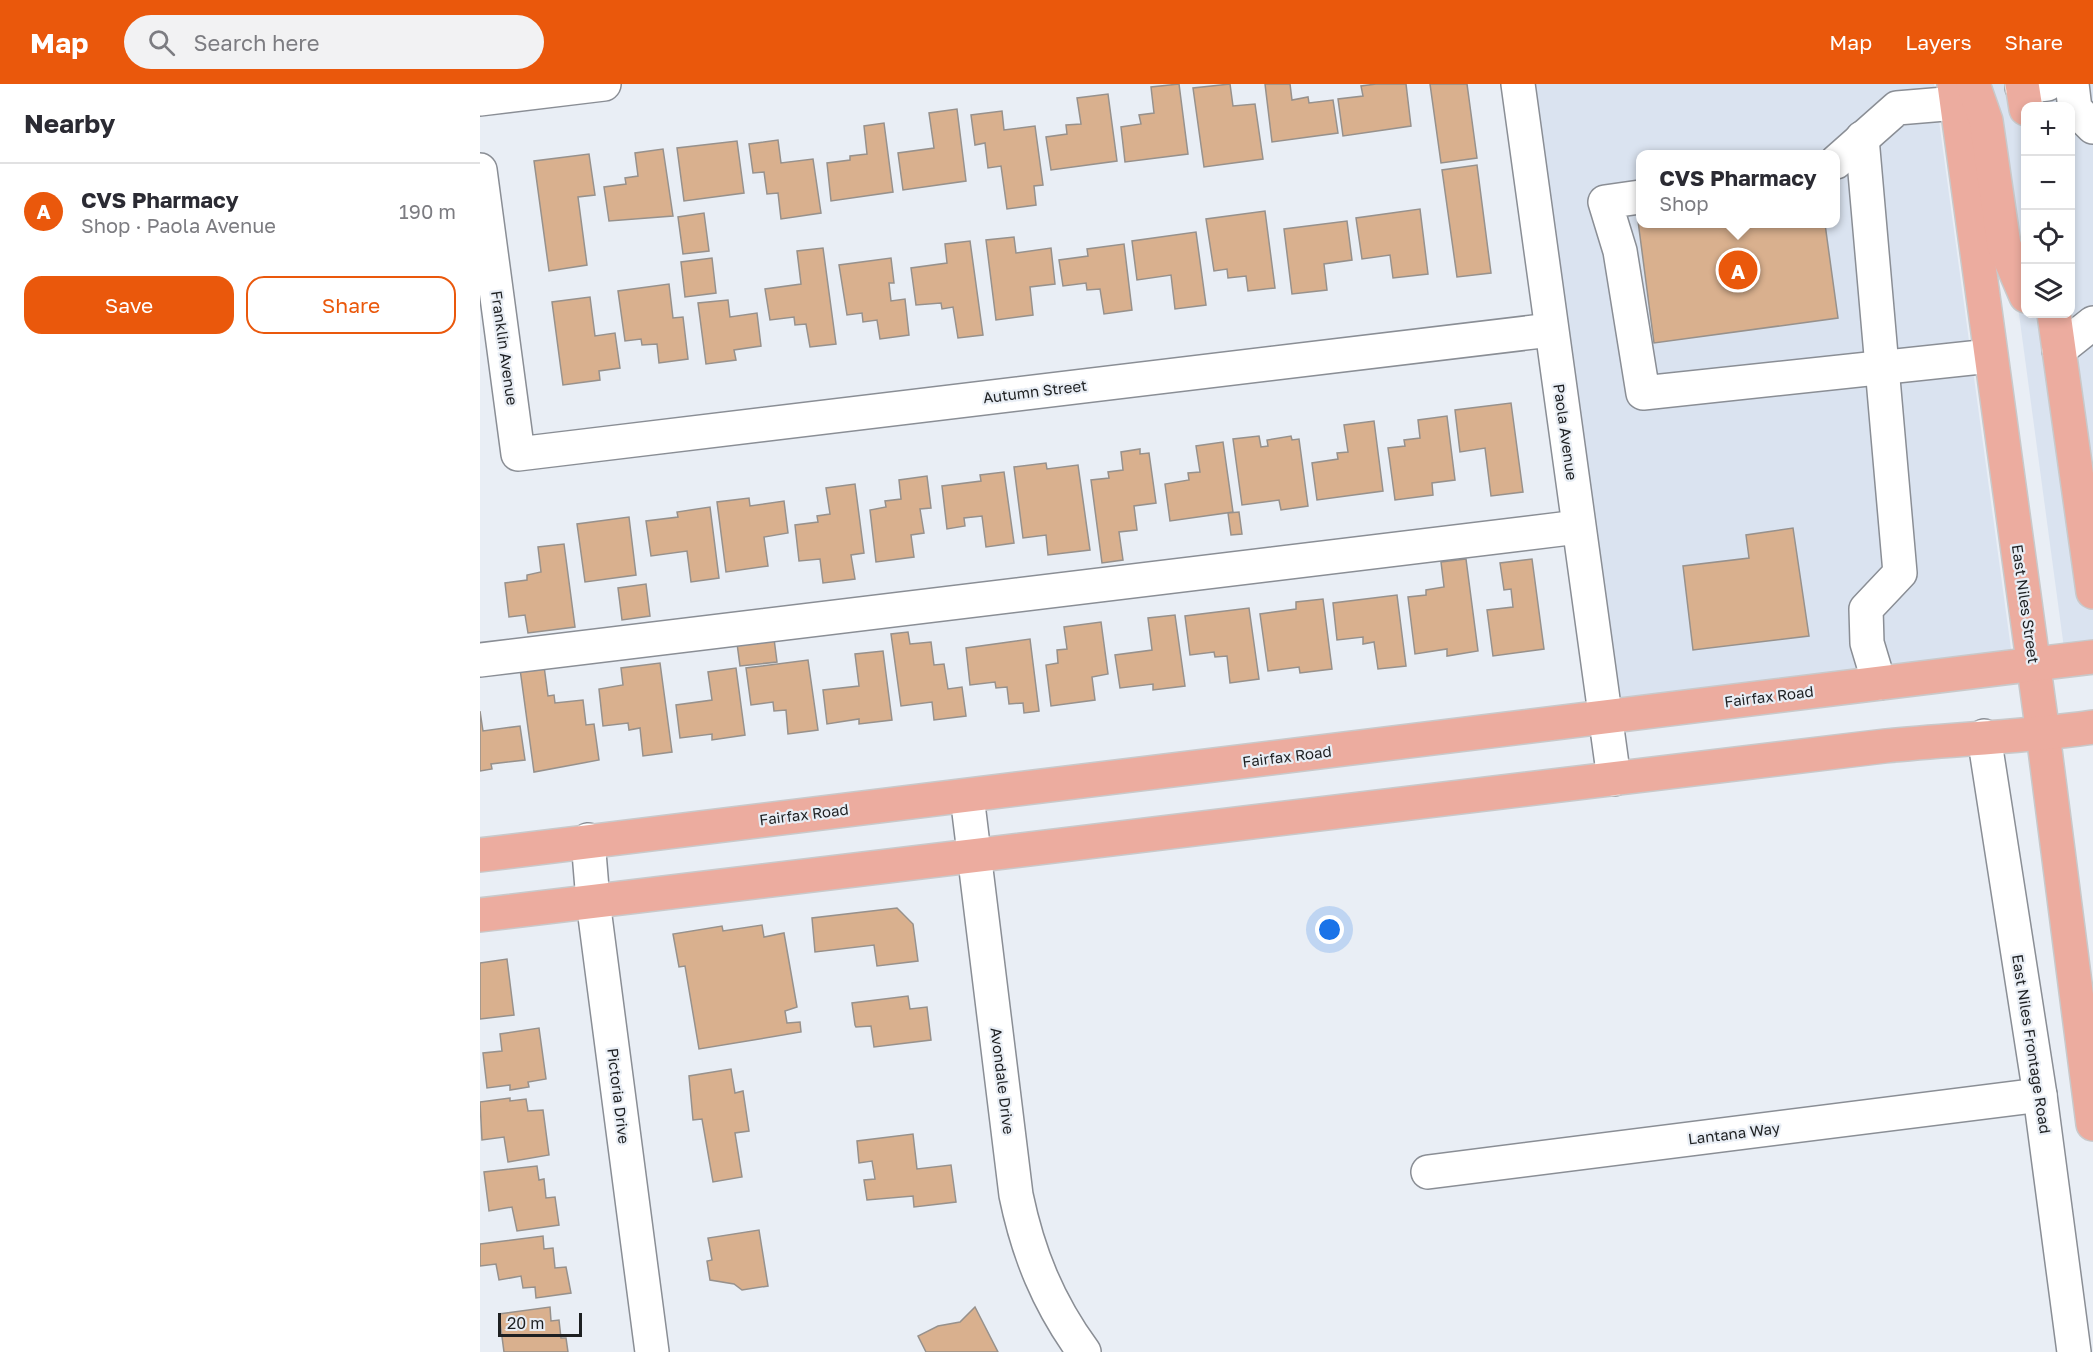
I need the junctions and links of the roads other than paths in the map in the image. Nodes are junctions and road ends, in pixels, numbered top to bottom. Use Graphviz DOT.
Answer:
graph roads {
  1 [pos="604,84"];
  2 [pos="1518,84"];
  3 [pos="2072,84"];
  4 [pos="1961,90"];
  5 [pos="480,99"];
  6 [pos="2093,127"];
  7 [pos="1862,138"];
  8 [pos="1840,158"];
  9 [pos="480,170"];
  10 [pos="1636,198"];
  11 [pos="2021,286"];
  12 [pos="2039,318"];
  13 [pos="2055,318"];
  14 [pos="2093,323"];
  15 [pos="1551,330"];
  16 [pos="2059,350"];
  17 [pos="1990,356"];
  18 [pos="1882,368"];
  19 [pos="2083,451"];
  20 [pos="518,454"];
  21 [pos="1578,527"];
  22 [pos="2092,585"];
  23 [pos="2093,657"];
  24 [pos="480,660"];
  25 [pos="2033,665"];
  26 [pos="1879,683"];
  27 [pos="1603,718"];
  28 [pos="2093,728"];
  29 [pos="2043,734"];
  30 [pos="1984,736"];
  31 [pos="1614,779"];
  32 [pos="967,796"];
  33 [pos="588,840"];
  34 [pos="480,855"];
  35 [pos="973,856"];
  36 [pos="593,902"];
  37 [pos="480,915"];
  38 [pos="2040,1095"];
  39 [pos="2092,1108"];
  40 [pos="1428,1172"];
  41 [pos="652,1352"];
  42 [pos="1083,1352"];
  43 [pos="2074,1352"];
  1 -- 5 [label="street"];
  2 -- 15 [label="street, Paola Avenue"];
  3 -- 6 [label="street"];
  4 -- 7 [label="street"];
  4 -- 11 [label="main road"];
  4 -- 17 [label="main road, East Niles Street"];
  7 -- 8 [label="street"];
  7 -- 18 [label="street"];
  9 -- 20 [label="street, Franklin Avenue"];
  10 -- 18 [label="street"];
  12 -- 16 [label="main road"];
  13 -- 16 [label="main road"];
  14 -- 16 [label="street"];
  15 -- 20 [label="street, Autumn Street"];
  15 -- 21 [label="street, Paola Avenue"];
  16 -- 19 [label="main road"];
  17 -- 18 [label="street"];
  17 -- 25 [label="main road, East Niles Street"];
  18 -- 26 [label="street"];
  19 -- 22 [label="main road"];
  21 -- 24 [label="street"];
  21 -- 27 [label="street, Paola Avenue"];
  23 -- 25 [label="main road, Fairfax Road"];
  25 -- 26 [label="main road, Fairfax Road"];
  25 -- 29 [label="main road, East Niles Street"];
  26 -- 27 [label="main road, Fairfax Road"];
  27 -- 31 [label="street, Paola Avenue"];
  27 -- 32 [label="main road, Fairfax Road"];
  28 -- 29 [label="main road"];
  29 -- 30 [label="main road"];
  29 -- 39 [label="main road, East Niles Street"];
  30 -- 31 [label="main road"];
  30 -- 38 [label="street, East Niles Frontage Road"];
  31 -- 35 [label="main road"];
  32 -- 33 [label="main road, Fairfax Road"];
  32 -- 35 [label="street, Avondale Drive"];
  33 -- 34 [label="main road, Fairfax Road"];
  33 -- 36 [label="street, Pictoria Drive"];
  35 -- 36 [label="main road"];
  35 -- 42 [label="street, Avondale Drive"];
  36 -- 37 [label="main road"];
  36 -- 41 [label="street, Pictoria Drive"];
  38 -- 40 [label="street, Lantana Way"];
  38 -- 43 [label="street, East Niles Frontage Road"];
}
